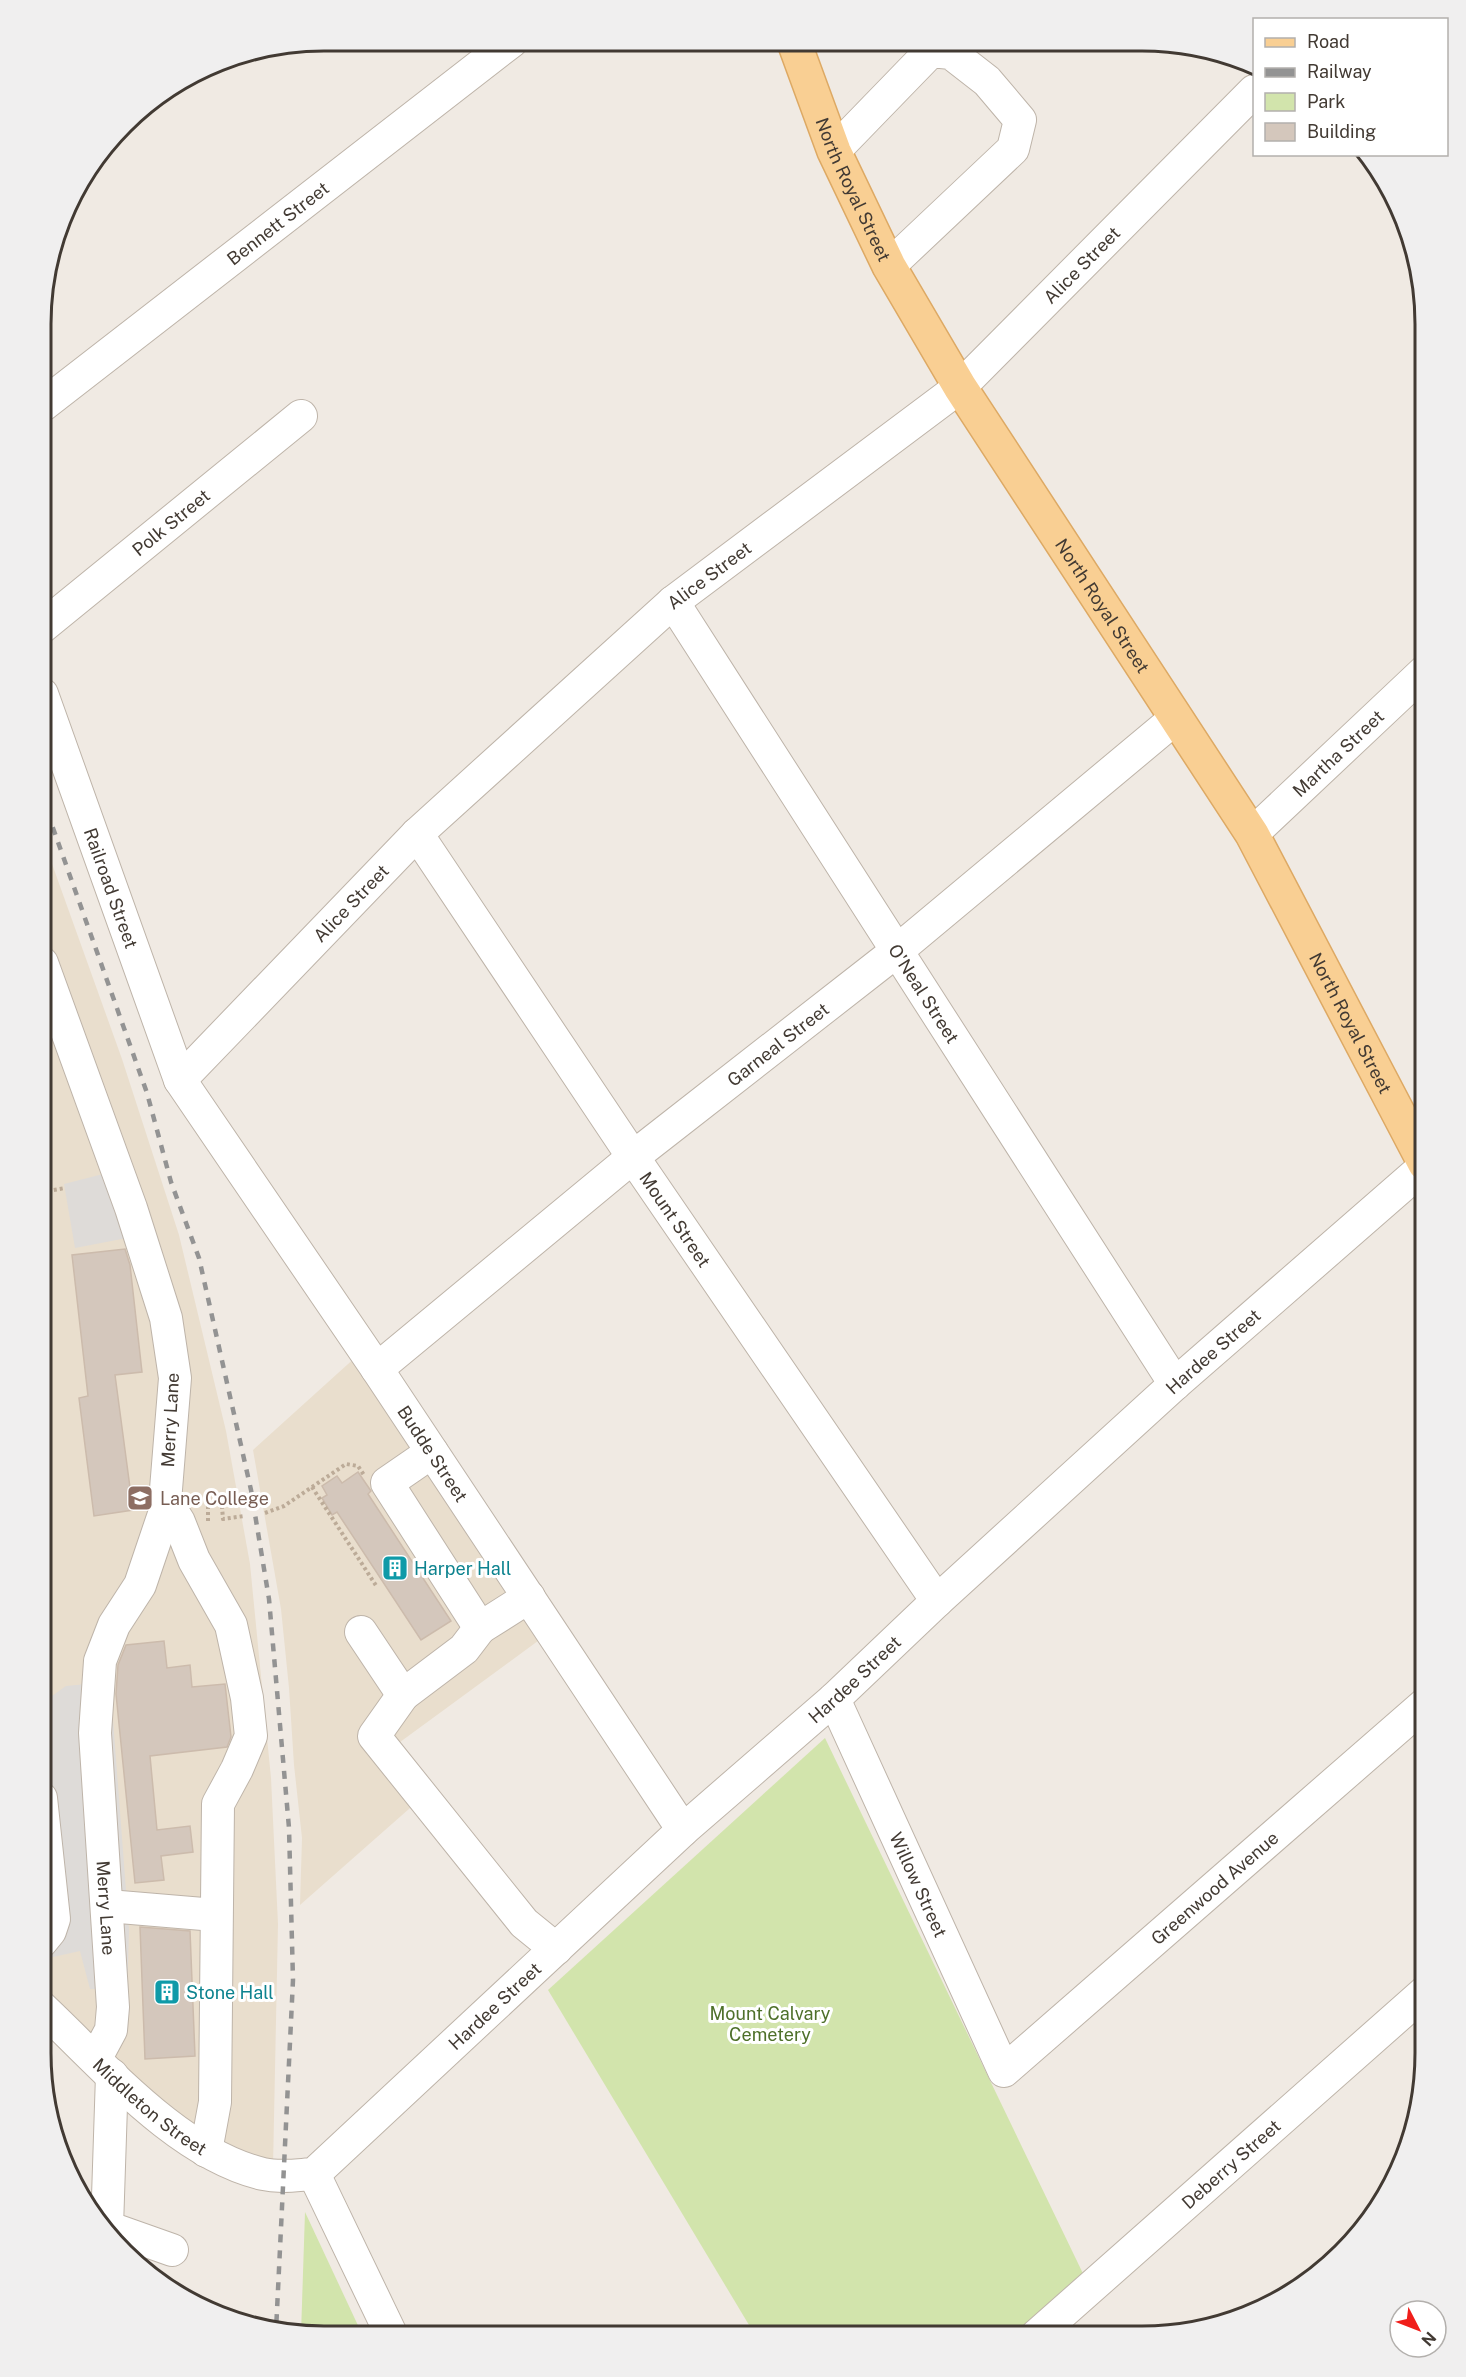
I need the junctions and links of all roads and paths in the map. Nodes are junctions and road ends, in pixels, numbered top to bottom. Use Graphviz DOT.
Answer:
graph roads {
  1 [pos="499,51"];
  2 [pos="797,51"];
  3 [pos="1253,92"];
  4 [pos="834,151"];
  5 [pos="889,267"];
  6 [pos="960,387"];
  7 [pos="51,399"];
  8 [pos="301,416"];
  9 [pos="673,602"];
  10 [pos="51,620"];
  11 [pos="1415,680"];
  12 [pos="1176,718"];
  13 [pos="51,719"];
  14 [pos="417,834"];
  15 [pos="1252,834"];
  16 [pos="898,950"];
  17 [pos="51,988"];
  18 [pos="180,1080"];
  19 [pos="1415,1146"];
  20 [pos="633,1157"];
  21 [pos="1415,1174"];
  22 [pos="65,1188"];
  23 [pos="51,1190"];
  24 [pos="377,1369"];
  25 [pos="1175,1384"];
  26 [pos="432,1452"];
  27 [pos="367,1480"];
  28 [pos="312,1487"];
  29 [pos="165,1501"];
  30 [pos="265,1513"];
  31 [pos="244,1516"];
  32 [pos="206,1521"];
  33 [pos="377,1587"];
  34 [pos="529,1597"];
  35 [pos="937,1601"];
  36 [pos="480,1628"];
  37 [pos="361,1632"];
  38 [pos="403,1695"];
  39 [pos="834,1699"];
  40 [pos="1415,1713"];
  41 [pos="683,1830"];
  42 [pos="51,1891"];
  43 [pos="108,1906"];
  44 [pos="215,1915"];
  45 [pos="51,1928"];
  46 [pos="555,1949"];
  47 [pos="1415,2001"];
  48 [pos="51,2017"];
  49 [pos="104,2067"];
  50 [pos="1004,2071"];
  51 [pos="206,2151"];
  52 [pos="314,2174"];
  53 [pos="107,2219"];
  54 [pos="117,2230"];
  55 [pos="172,2250"];
  56 [pos="387,2326"];
  57 [pos="1047,2326"];
  1 -- 7 [label="street, Bennett Street"];
  2 -- 4 [label="main road, North Royal Street"];
  3 -- 6 [label="street, Alice Street"];
  4 -- 5 [label="main road, North Royal Street"];
  4 -- 5 [label="street"];
  5 -- 6 [label="main road, North Royal Street"];
  6 -- 9 [label="street, Alice Street"];
  6 -- 12 [label="main road, North Royal Street"];
  8 -- 10 [label="street, Polk Street"];
  9 -- 14 [label="street, Alice Street"];
  9 -- 16 [label="street, O'Neal Street"];
  11 -- 15 [label="street, Martha Street"];
  12 -- 15 [label="main road, North Royal Street"];
  12 -- 16 [label="street, Garneal Street"];
  13 -- 18 [label="street, Railroad Street"];
  14 -- 18 [label="street, Alice Street"];
  14 -- 20 [label="street, Mount Street"];
  15 -- 19 [label="main road, North Royal Street"];
  16 -- 20 [label="street, Garneal Street"];
  16 -- 25 [label="street, O'Neal Street"];
  17 -- 29 [label="street, Merry Lane"];
  18 -- 24 [label="street, Budde Street"];
  20 -- 24 [label="street, Garneal Street"];
  20 -- 35 [label="street, Mount Street"];
  21 -- 25 [label="street, Hardee Street"];
  22 -- 23 [label="path"];
  24 -- 26 [label="street, Budde Street"];
  25 -- 35 [label="street, Hardee Street"];
  26 -- 34 [label="street, Budde Street"];
  26 -- 36 [label="street"];
  27 -- 28 [label="path"];
  28 -- 30 [label="path"];
  28 -- 33 [label="path"];
  29 -- 43 [label="street, Merry Lane"];
  29 -- 44 [label="street"];
  31 -- 32 [label="path"];
  34 -- 36 [label="street"];
  34 -- 41 [label="street, Budde Street"];
  35 -- 39 [label="street, Hardee Street"];
  36 -- 38 [label="street"];
  37 -- 38 [label="street"];
  38 -- 46 [label="street"];
  39 -- 41 [label="street, Hardee Street"];
  39 -- 50 [label="street, Willow Street"];
  40 -- 50 [label="street, Greenwood Avenue"];
  41 -- 46 [label="street, Hardee Street"];
  42 -- 45 [label="street"];
  43 -- 44 [label="street"];
  43 -- 49 [label="street, Merry Lane"];
  44 -- 51 [label="street"];
  46 -- 52 [label="street, Hardee Street"];
  47 -- 57 [label="street, Deberry Street"];
  48 -- 49 [label="street, Middleton Street"];
  49 -- 51 [label="street, Middleton Street"];
  49 -- 53 [label="street"];
  51 -- 52 [label="street, Middleton Street"];
  52 -- 56 [label="street"];
  54 -- 55 [label="street"];
}
